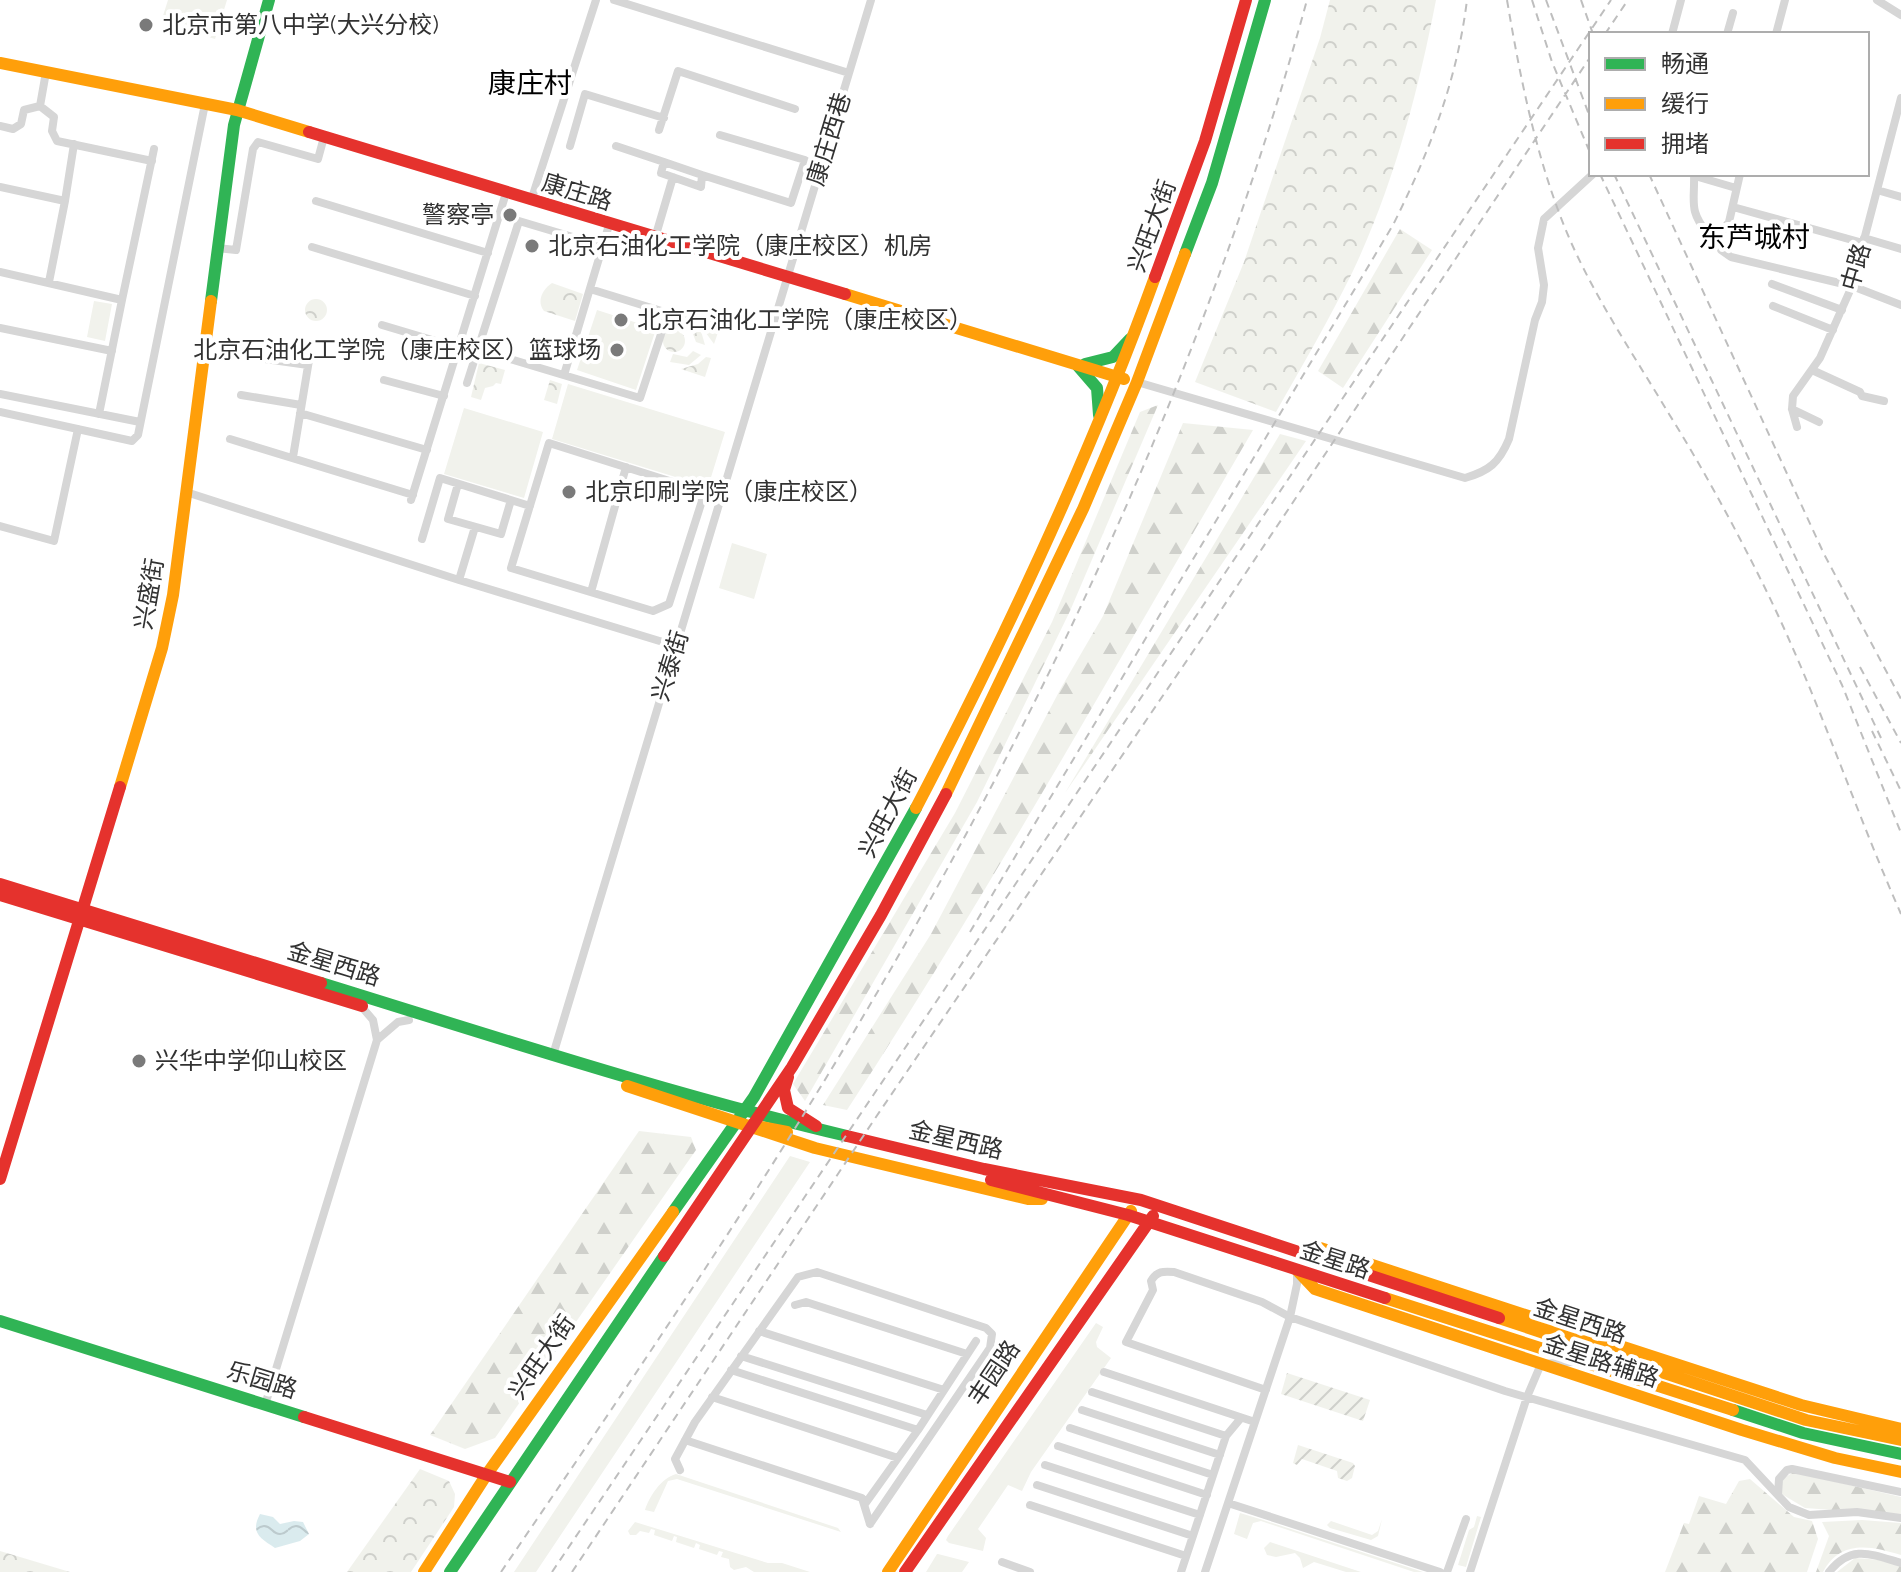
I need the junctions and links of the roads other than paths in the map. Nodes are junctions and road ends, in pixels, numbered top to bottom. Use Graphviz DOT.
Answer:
graph roads {
  1 [pos="269,0"];
  2 [pos="596,0"];
  3 [pos="614,0"];
  4 [pos="871,0"];
  5 [pos="1246,0"];
  6 [pos="1265,0"];
  7 [pos="1681,0"];
  8 [pos="1785,0"];
  9 [pos="1877,0"];
  10 [pos="1733,13"];
  11 [pos="1901,15"];
  12 [pos="1673,32"];
  13 [pos="1728,32"];
  14 [pos="1777,32"];
  15 [pos="0,63"];
  16 [pos="46,72"];
  17 [pos="849,73"];
  18 [pos="1901,98"];
  19 [pos="205,104"];
  20 [pos="40,106"];
  21 [pos="795,109"];
  22 [pos="237,110"];
  23 [pos="664,118"];
  24 [pos="0,126"];
  25 [pos="659,130"];
  26 [pos="720,135"];
  27 [pos="324,137"];
  28 [pos="74,144"];
  29 [pos="570,146"];
  30 [pos="616,146"];
  31 [pos="154,149"];
  32 [pos="152,161"];
  33 [pos="664,162"];
  34 [pos="702,175"];
  35 [pos="1591,176"];
  36 [pos="1694,176"];
  37 [pos="1697,176"];
  38 [pos="1739,176"];
  39 [pos="673,177"];
  40 [pos="0,187"];
  41 [pos="1736,188"];
  42 [pos="1877,190"];
  43 [pos="506,193"];
  44 [pos="1901,197"];
  45 [pos="65,201"];
  46 [pos="316,201"];
  47 [pos="531,201"];
  48 [pos="1733,207"];
  49 [pos="609,225"];
  50 [pos="1719,235"];
  51 [pos="655,238"];
  52 [pos="1864,241"];
  53 [pos="603,246"];
  54 [pos="312,247"];
  55 [pos="216,248"];
  56 [pos="1901,249"];
  57 [pos="488,253"];
  58 [pos="0,272"];
  59 [pos="787,278"];
  60 [pos="49,282"];
  61 [pos="1772,284"];
  62 [pos="1852,286"];
  63 [pos="590,289"];
  64 [pos="475,296"];
  65 [pos="122,300"];
  66 [pos="1901,305"];
  67 [pos="1773,306"];
  68 [pos="1842,310"];
  69 [pos="382,325"];
  70 [pos="0,328"];
  71 [pos="1833,330"];
  72 [pos="1137,331"];
  73 [pos="459,348"];
  74 [pos="477,349"];
  75 [pos="112,351"];
  76 [pos="310,354"];
  77 [pos="244,356"];
  78 [pos="308,365"];
  79 [pos="1078,366"];
  80 [pos="1812,370"];
  81 [pos="564,375"];
  82 [pos="1119,377"];
  83 [pos="384,380"];
  84 [pos="1137,382"];
  85 [pos="467,383"];
  86 [pos="0,394"];
  87 [pos="241,395"];
  88 [pos="444,396"];
  89 [pos="1884,401"];
  90 [pos="300,409"];
  91 [pos="1792,409"];
  92 [pos="0,412"];
  93 [pos="99,414"];
  94 [pos="1099,419"];
  95 [pos="140,422"];
  96 [pos="1819,422"];
  97 [pos="1797,427"];
  98 [pos="78,429"];
  99 [pos="230,439"];
  100 [pos="427,450"];
  101 [pos="293,457"];
  102 [pos="626,467"];
  103 [pos="458,484"];
  104 [pos="186,492"];
  105 [pos="511,500"];
  106 [pos="530,506"];
  107 [pos="0,526"];
  108 [pos="475,527"];
  109 [pos="422,539"];
  110 [pos="459,580"];
  111 [pos="591,592"];
  112 [pos="676,646"];
  113 [pos="0,884"];
  114 [pos="0,895"];
  115 [pos="81,915"];
  116 [pos="361,1006"];
  117 [pos="409,1020"];
  118 [pos="377,1040"];
  119 [pos="553,1055"];
  120 [pos="792,1067"];
  121 [pos="747,1118"];
  122 [pos="806,1122"];
  123 [pos="787,1123"];
  124 [pos="832,1134"];
  125 [pos="0,1179"];
  126 [pos="1085,1189"];
  127 [pos="1141,1200"];
  128 [pos="1160,1206"];
  129 [pos="1128,1215"];
  130 [pos="1149,1221"];
  131 [pos="1314,1246"];
  132 [pos="1100,1256"];
  133 [pos="1297,1270"];
  134 [pos="1113,1272"];
  135 [pos="795,1305"];
  136 [pos="1290,1317"];
  137 [pos="0,1321"];
  138 [pos="759,1331"];
  139 [pos="976,1341"];
  140 [pos="967,1354"];
  141 [pos="741,1356"];
  142 [pos="1579,1361"];
  143 [pos="1541,1364"];
  144 [pos="731,1370"];
  145 [pos="1104,1372"];
  146 [pos="944,1390"];
  147 [pos="1266,1390"];
  148 [pos="1092,1392"];
  149 [pos="712,1397"];
  150 [pos="1527,1397"];
  151 [pos="265,1405"];
  152 [pos="1082,1410"];
  153 [pos="927,1415"];
  154 [pos="1241,1418"];
  155 [pos="1255,1422"];
  156 [pos="1070,1428"];
  157 [pos="1901,1429"];
  158 [pos="918,1430"];
  159 [pos="1226,1436"];
  160 [pos="685,1440"];
  161 [pos="1901,1440"];
  162 [pos="1058,1446"];
  163 [pos="1901,1454"];
  164 [pos="1220,1455"];
  165 [pos="898,1458"];
  166 [pos="1045,1465"];
  167 [pos="680,1470"];
  168 [pos="1901,1472"];
  169 [pos="487,1474"];
  170 [pos="1213,1475"];
  171 [pos="510,1482"];
  172 [pos="1037,1485"];
  173 [pos="1901,1492"];
  174 [pos="1207,1495"];
  175 [pos="1778,1495"];
  176 [pos="1228,1503"];
  177 [pos="865,1504"];
  178 [pos="1030,1505"];
  179 [pos="1200,1515"];
  180 [pos="1901,1518"];
  181 [pos="1466,1519"];
  182 [pos="1193,1536"];
  183 [pos="1186,1556"];
  184 [pos="1002,1562"];
  185 [pos="1901,1563"];
  186 [pos="424,1572"];
  187 [pos="450,1572"];
  188 [pos="888,1572"];
  189 [pos="905,1572"];
  190 [pos="1030,1572"];
  191 [pos="1181,1572"];
  192 [pos="1205,1572"];
  193 [pos="1440,1572"];
  194 [pos="1447,1572"];
  195 [pos="1470,1572"];
  196 [pos="1829,1572"];
  1 -- 22 [label="main road, 兴盛街"];
  2 -- 47 [label="street"];
  3 -- 17 [label="street"];
  4 -- 17 [label="street, 康庄西巷"];
  5 -- 72 [label="main road, 兴旺大街"];
  6 -- 84 [label="main road, 兴旺大街"];
  7 -- 12 [label="street"];
  8 -- 14 [label="street"];
  9 -- 11 [label="street"];
  10 -- 13 [label="street"];
  15 -- 16 [label="main road, 康庄路"];
  16 -- 19 [label="main road, 康庄路"];
  16 -- 20 [label="street"];
  17 -- 59 [label="street, 康庄西巷"];
  18 -- 42 [label="street, 中路"];
  19 -- 22 [label="main road, 康庄路"];
  19 -- 95 [label="street"];
  20 -- 24 [label="street"];
  20 -- 28 [label="street"];
  21 -- 23 [label="street"];
  22 -- 27 [label="main road, 康庄路"];
  22 -- 55 [label="main road, 兴盛街"];
  23 -- 25 [label="street"];
  23 -- 29 [label="street"];
  26 -- 34 [label="street"];
  27 -- 43 [label="main road, 康庄路"];
  27 -- 55 [label="street"];
  28 -- 32 [label="street"];
  28 -- 45 [label="street"];
  30 -- 33 [label="street"];
  31 -- 32 [label="street"];
  32 -- 65 [label="street"];
  33 -- 34 [label="street"];
  33 -- 39 [label="street"];
  34 -- 39 [label="street"];
  35 -- 84 [label="street"];
  36 -- 50 [label="street"];
  37 -- 41 [label="street"];
  38 -- 41 [label="street"];
  39 -- 51 [label="street"];
  40 -- 45 [label="street"];
  41 -- 48 [label="street"];
  42 -- 44 [label="street"];
  42 -- 52 [label="street, 中路"];
  43 -- 47 [label="main road, 康庄路"];
  43 -- 57 [label="street"];
  45 -- 60 [label="street"];
  46 -- 57 [label="street"];
  47 -- 49 [label="main road, 康庄路"];
  48 -- 50 [label="street"];
  48 -- 52 [label="street"];
  49 -- 51 [label="main road, 康庄路"];
  49 -- 53 [label="street"];
  50 -- 62 [label="street"];
  51 -- 59 [label="main road, 康庄路"];
  52 -- 56 [label="street"];
  52 -- 62 [label="street, 中路"];
  53 -- 63 [label="street"];
  53 -- 74 [label="street"];
  54 -- 64 [label="street"];
  55 -- 104 [label="main road, 兴盛街"];
  57 -- 64 [label="street"];
  58 -- 60 [label="street"];
  59 -- 79 [label="main road, 康庄路"];
  59 -- 112 [label="street, 兴泰街"];
  60 -- 65 [label="street"];
  61 -- 68 [label="street"];
  62 -- 66 [label="street"];
  62 -- 68 [label="street, 中路"];
  63 -- 81 [label="street"];
  63 -- 81 [label="street"];
  64 -- 73 [label="street"];
  65 -- 75 [label="street"];
  67 -- 71 [label="street"];
  68 -- 71 [label="street, 中路"];
  69 -- 73 [label="street"];
  70 -- 75 [label="street"];
  71 -- 80 [label="street, 中路"];
  72 -- 79 [label="main road"];
  72 -- 82 [label="main road, 兴旺大街"];
  73 -- 88 [label="street"];
  74 -- 81 [label="street"];
  74 -- 85 [label="street"];
  75 -- 93 [label="street"];
  76 -- 78 [label="street"];
  77 -- 78 [label="street"];
  78 -- 90 [label="street"];
  79 -- 82 [label="main road, 康庄路"];
  79 -- 94 [label="main road"];
  80 -- 89 [label="street"];
  80 -- 91 [label="street, 中路"];
  82 -- 84 [label="main road, 康庄路"];
  82 -- 94 [label="main road, 兴旺大街"];
  83 -- 88 [label="street"];
  84 -- 120 [label="main road, 兴旺大街"];
  86 -- 93 [label="street"];
  87 -- 90 [label="street"];
  88 -- 100 [label="street"];
  90 -- 100 [label="street"];
  90 -- 101 [label="street"];
  91 -- 96 [label="street"];
  91 -- 97 [label="street"];
  92 -- 98 [label="street"];
  93 -- 95 [label="street"];
  94 -- 121 [label="main road, 兴旺大街"];
  95 -- 98 [label="street"];
  98 -- 107 [label="street"];
  99 -- 101 [label="street"];
  100 -- 101 [label="street"];
  102 -- 106 [label="street"];
  102 -- 111 [label="street"];
  102 -- 111 [label="street"];
  103 -- 105 [label="street"];
  103 -- 108 [label="street"];
  103 -- 109 [label="street"];
  104 -- 110 [label="street"];
  104 -- 115 [label="main road, 兴盛街"];
  105 -- 106 [label="street"];
  105 -- 108 [label="street"];
  106 -- 111 [label="street"];
  108 -- 110 [label="street"];
  110 -- 112 [label="street"];
  112 -- 119 [label="street, 兴泰街"];
  113 -- 115 [label="main road, 金星西路"];
  114 -- 115 [label="main road, 金星西路"];
  115 -- 116 [label="main road, 金星西路"];
  115 -- 119 [label="main road, 金星西路"];
  115 -- 125 [label="main road, 兴盛街"];
  116 -- 117 [label="main road, 金星西路"];
  116 -- 118 [label="street"];
  117 -- 118 [label="street"];
  117 -- 121 [label="main road, 金星西路"];
  118 -- 151 [label="street"];
  119 -- 121 [label="main road, 金星西路"];
  120 -- 121 [label="main road, 兴旺大街"];
  120 -- 122 [label="main road"];
  121 -- 123 [label="main road, 金星西路"];
  121 -- 129 [label="main road, 金星路"];
  121 -- 169 [label="main road, 兴旺大街"];
  121 -- 171 [label="main road, 兴旺大街"];
  122 -- 123 [label="main road"];
  122 -- 124 [label="main road"];
  122 -- 126 [label="main road"];
  123 -- 124 [label="main road, 金星西路"];
  124 -- 126 [label="main road, 金星西路"];
  126 -- 127 [label="main road, 金星西路"];
  127 -- 128 [label="main road, 金星西路"];
  127 -- 129 [label="main road, 丰园路"];
  128 -- 130 [label="main road, 丰园路"];
  128 -- 161 [label="main road, 金星西路"];
  129 -- 130 [label="main road, 金星路"];
  129 -- 132 [label="main road, 丰园路"];
  130 -- 133 [label="main road, 金星路"];
  130 -- 134 [label="main road, 丰园路"];
  131 -- 157 [label="main road, 金星路辅路"];
  132 -- 134 [label="main road"];
  132 -- 188 [label="main road, 丰园路"];
  133 -- 136 [label="street"];
  133 -- 142 [label="main road, 金星路"];
  133 -- 143 [label="main road, 金星路辅路"];
  134 -- 189 [label="main road, 丰园路"];
  135 -- 140 [label="street"];
  136 -- 147 [label="street"];
  136 -- 147 [label="street"];
  136 -- 150 [label="street"];
  137 -- 151 [label="main road, 乐园路"];
  138 -- 141 [label="street"];
  138 -- 146 [label="street"];
  138 -- 177 [label="street"];
  139 -- 140 [label="street"];
  140 -- 146 [label="street"];
  141 -- 144 [label="street"];
  141 -- 153 [label="street"];
  142 -- 143 [label="street"];
  142 -- 163 [label="main road, 金星路"];
  143 -- 150 [label="street"];
  143 -- 168 [label="main road, 金星路辅路"];
  144 -- 149 [label="street"];
  144 -- 158 [label="street"];
  145 -- 154 [label="street"];
  146 -- 153 [label="street"];
  147 -- 155 [label="street"];
  148 -- 159 [label="street"];
  149 -- 160 [label="street"];
  149 -- 165 [label="street"];
  150 -- 175 [label="street"];
  150 -- 195 [label="street"];
  151 -- 169 [label="main road, 乐园路"];
  152 -- 164 [label="street"];
  153 -- 158 [label="street"];
  154 -- 155 [label="street"];
  154 -- 159 [label="street"];
  155 -- 176 [label="street"];
  156 -- 170 [label="street"];
  158 -- 165 [label="street"];
  159 -- 164 [label="street"];
  160 -- 167 [label="street"];
  160 -- 177 [label="street"];
  162 -- 174 [label="street"];
  164 -- 170 [label="street"];
  165 -- 177 [label="street"];
  166 -- 179 [label="street"];
  169 -- 171 [label="main road, 乐园路"];
  169 -- 186 [label="main road, 兴旺大街"];
  170 -- 174 [label="street"];
  171 -- 187 [label="main road, 兴旺大街"];
  172 -- 182 [label="street"];
  173 -- 175 [label="street"];
  174 -- 179 [label="street"];
  175 -- 180 [label="street"];
  176 -- 192 [label="street"];
  176 -- 193 [label="street"];
  178 -- 183 [label="street"];
  179 -- 182 [label="street"];
  181 -- 194 [label="street"];
  182 -- 183 [label="street"];
  183 -- 191 [label="street"];
  184 -- 190 [label="street"];
  185 -- 196 [label="street"];
}
